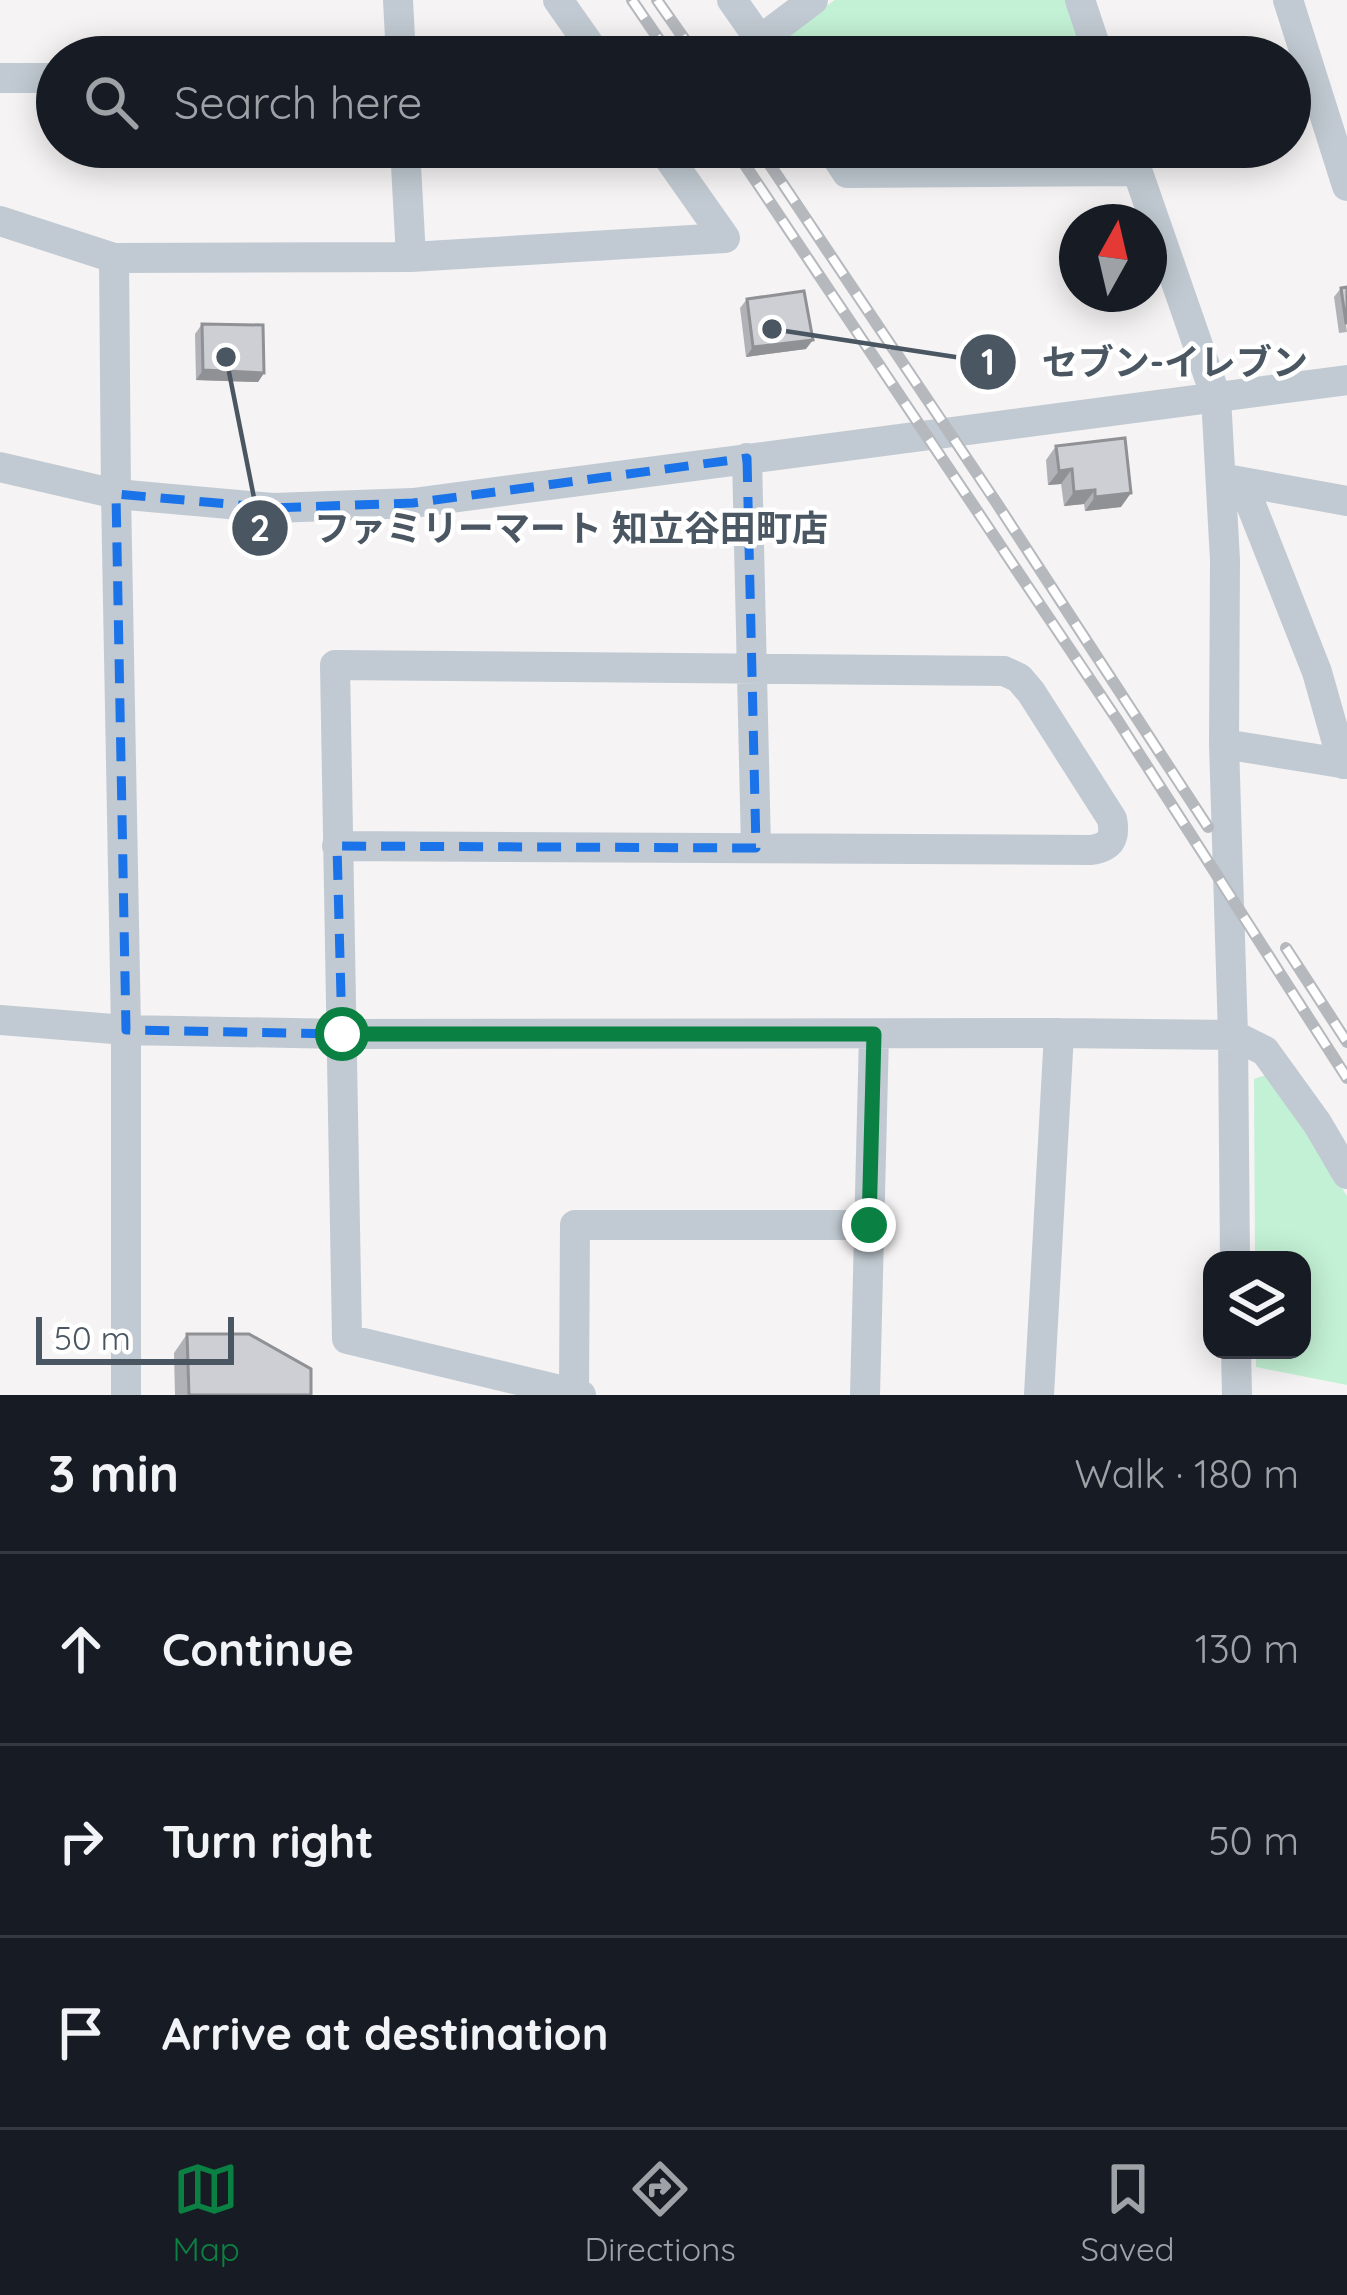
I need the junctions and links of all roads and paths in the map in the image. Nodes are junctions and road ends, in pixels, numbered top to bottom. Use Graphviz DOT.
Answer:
graph roads {
  1 [pos="398,0"];
  2 [pos="558,0"];
  3 [pos="732,0"];
  4 [pos="814,0"];
  5 [pos="1080,0"];
  6 [pos="1288,0"];
  7 [pos="399,36"];
  8 [pos="583,36"];
  9 [pos="757,36"];
  10 [pos="777,36"];
  11 [pos="1092,36"];
  12 [pos="1299,36"];
  13 [pos="1311,73"];
  14 [pos="36,77"];
  15 [pos="0,78"];
  16 [pos="406,168"];
  17 [pos="676,168"];
  18 [pos="844,168"];
  19 [pos="950,168"];
  20 [pos="1137,168"];
  21 [pos="1347,186"];
  22 [pos="0,221"];
  23 [pos="114,257"];
  24 [pos="410,257"];
  25 [pos="1347,380"];
  26 [pos="1216,397"];
  27 [pos="747,458"];
  28 [pos="0,467"];
  29 [pos="1231,480"];
  30 [pos="116,494"];
  31 [pos="1347,501"];
  32 [pos="753,670"];
  33 [pos="1224,744"];
  34 [pos="1345,764"];
  35 [pos="337,846"];
  36 [pos="756,848"];
  37 [pos="0,1020"];
  38 [pos="126,1030"];
  39 [pos="1059,1033"];
  40 [pos="342,1034"];
  41 [pos="874,1034"];
  42 [pos="1233,1035"];
  43 [pos="1347,1174"];
  44 [pos="869,1225"];
  45 [pos="1235,1251"];
  46 [pos="1236,1359"];
  47 [pos="577,1394"];
  48 [pos="126,1395"];
  49 [pos="865,1395"];
  50 [pos="1039,1395"];
  51 [pos="1237,1395"];
  1 -- 7 [label="street"];
  2 -- 8 [label="street"];
  3 -- 9 [label="street"];
  4 -- 10 [label="street"];
  5 -- 11 [label="street"];
  6 -- 12 [label="street"];
  13 -- 21 [label="street"];
  14 -- 15 [label="street"];
  16 -- 24 [label="street"];
  17 -- 24 [label="street"];
  18 -- 19 [label="street"];
  20 -- 26 [label="street"];
  22 -- 23 [label="street"];
  23 -- 24 [label="street"];
  23 -- 30 [label="street"];
  25 -- 26 [label="street"];
  26 -- 27 [label="street"];
  26 -- 29 [label="street"];
  27 -- 30 [label="street"];
  27 -- 32 [label="street"];
  28 -- 30 [label="street"];
  29 -- 31 [label="street"];
  29 -- 33 [label="street"];
  29 -- 34 [label="street"];
  30 -- 38 [label="street"];
  32 -- 35 [label="street"];
  32 -- 36 [label="street"];
  32 -- 36 [label="street"];
  33 -- 34 [label="street"];
  33 -- 42 [label="street"];
  35 -- 36 [label="street"];
  35 -- 40 [label="street"];
  37 -- 38 [label="street"];
  38 -- 40 [label="street"];
  38 -- 48 [label="street"];
  39 -- 41 [label="street"];
  39 -- 42 [label="street"];
  39 -- 50 [label="street"];
  40 -- 41 [label="street"];
  40 -- 47 [label="street"];
  41 -- 44 [label="street"];
  42 -- 43 [label="street"];
  42 -- 45 [label="street"];
  44 -- 47 [label="street"];
  44 -- 49 [label="street"];
  46 -- 51 [label="street"];
}
